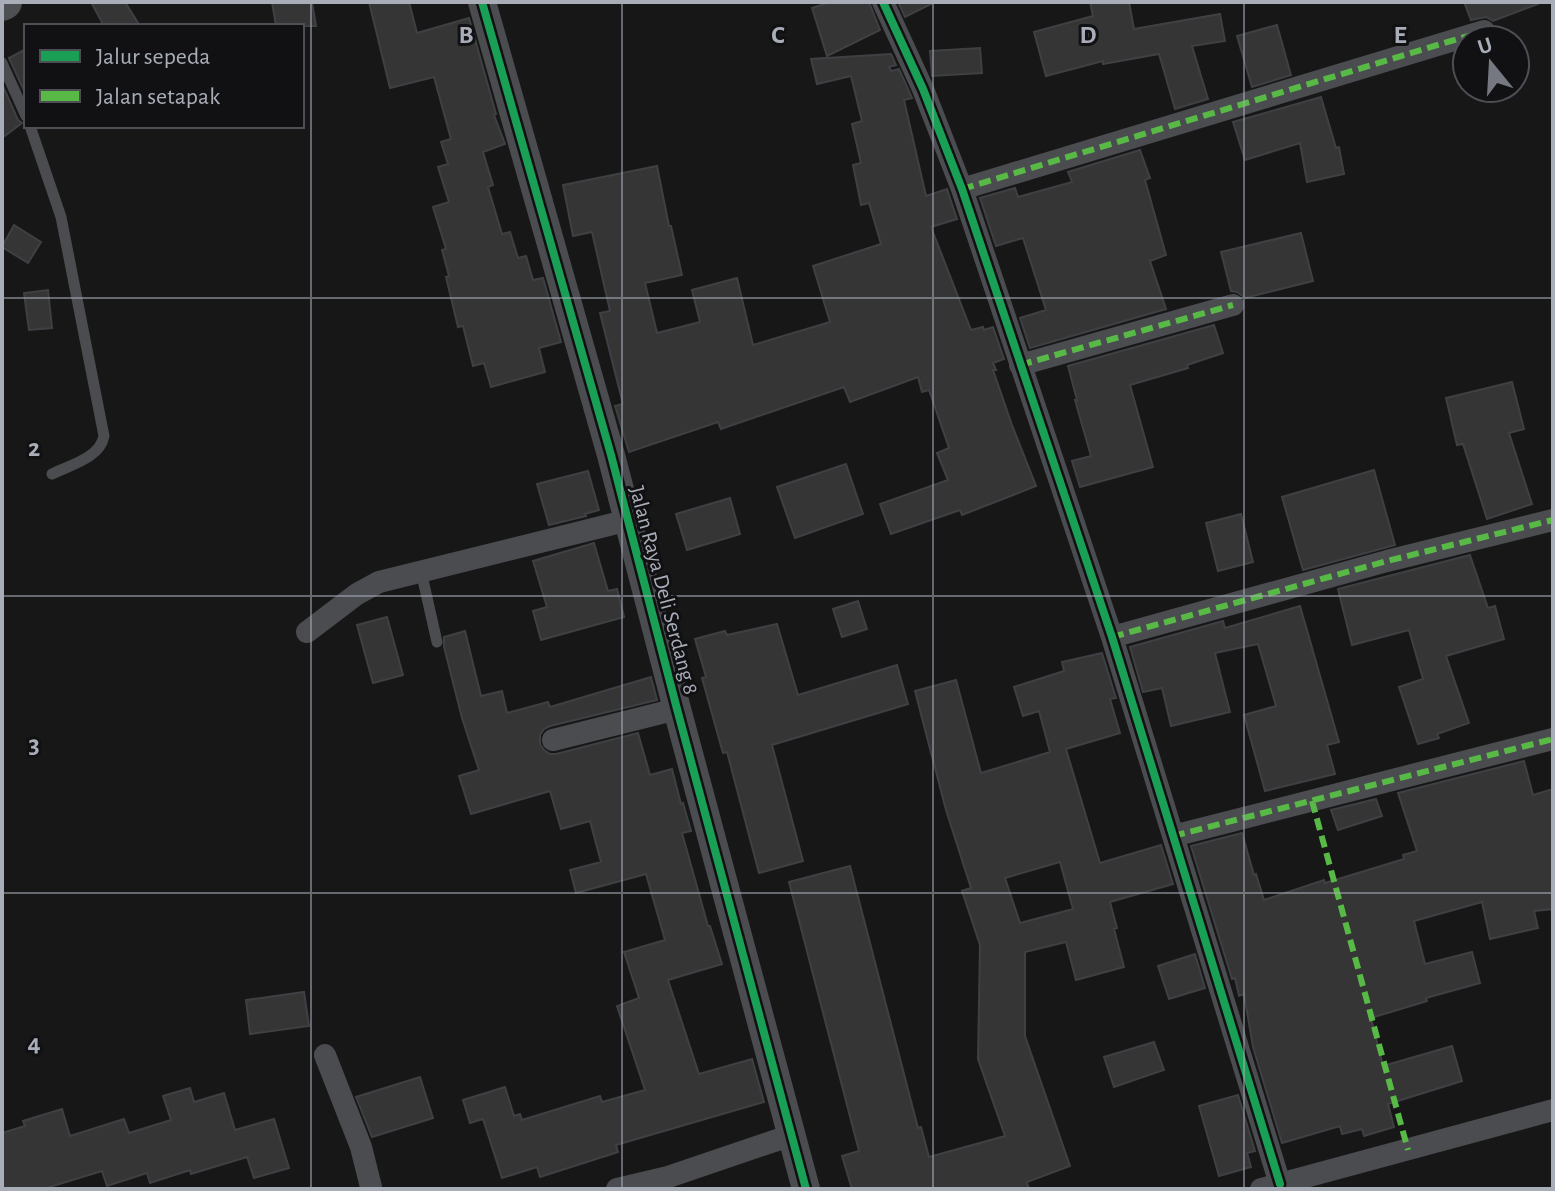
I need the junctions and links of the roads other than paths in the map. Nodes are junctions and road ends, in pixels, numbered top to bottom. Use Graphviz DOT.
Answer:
graph roads {
  1 [pos="482,2"];
  2 [pos="883,2"];
  3 [pos="1451,41"];
  4 [pos="2,63"];
  5 [pos="24,112"];
  6 [pos="31,128"];
  7 [pos="962,189"];
  8 [pos="1233,305"];
  9 [pos="1020,365"];
  10 [pos="52,474"];
  11 [pos="629,520"];
  12 [pos="1553,520"];
  13 [pos="421,571"];
  14 [pos="307,632"];
  15 [pos="1112,637"];
  16 [pos="437,642"];
  17 [pos="677,709"];
  18 [pos="1553,739"];
  19 [pos="553,740"];
  20 [pos="1173,836"];
  21 [pos="325,1055"];
  22 [pos="1553,1110"];
  23 [pos="792,1135"];
  24 [pos="1271,1187"];
  25 [pos="371,1188"];
  26 [pos="617,1189"];
  27 [pos="806,1189"];
  1 -- 11 [label="street, Jalan Raya Deli Serdang 8"];
  2 -- 7 [label="street"];
  3 -- 7 [label="street"];
  4 -- 5 [label="lane"];
  6 -- 10 [label="lane"];
  7 -- 9 [label="street"];
  8 -- 9 [label="street"];
  9 -- 15 [label="street"];
  11 -- 13 [label="street"];
  11 -- 17 [label="street, Jalan Raya Deli Serdang 8"];
  12 -- 15 [label="street"];
  13 -- 14 [label="street"];
  13 -- 16 [label="lane"];
  15 -- 20 [label="street"];
  17 -- 19 [label="street"];
  17 -- 23 [label="street, Jalan Raya Deli Serdang 8"];
  18 -- 20 [label="street"];
  20 -- 24 [label="street"];
  21 -- 25 [label="street"];
  22 -- 24 [label="street"];
  23 -- 26 [label="street"];
  23 -- 27 [label="street, Jalan Raya Deli Serdang 8"];
}
